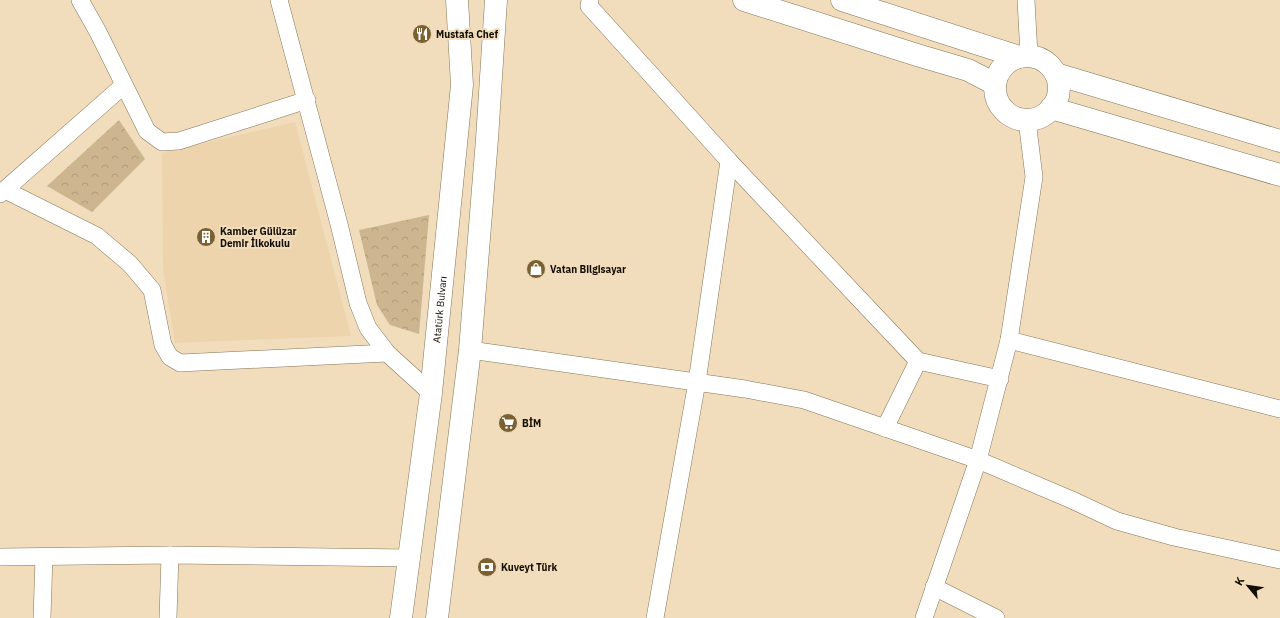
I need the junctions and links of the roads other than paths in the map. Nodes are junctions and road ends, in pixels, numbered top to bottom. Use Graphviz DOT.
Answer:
graph roads {
  1 [pos="80,0"];
  2 [pos="279,0"];
  3 [pos="456,0"];
  4 [pos="496,0"];
  5 [pos="590,0"];
  6 [pos="744,0"];
  7 [pos="842,0"];
  8 [pos="1026,0"];
  9 [pos="1024,56"];
  10 [pos="1056,74"];
  11 [pos="995,84"];
  12 [pos="124,85"];
  13 [pos="307,100"];
  14 [pos="1051,108"];
  15 [pos="1027,120"];
  16 [pos="1280,141"];
  17 [pos="729,161"];
  18 [pos="1280,175"];
  19 [pos="2,192"];
  20 [pos="1009,340"];
  21 [pos="470,350"];
  22 [pos="387,353"];
  23 [pos="918,361"];
  24 [pos="1000,379"];
  25 [pos="697,382"];
  26 [pos="431,394"];
  27 [pos="1280,408"];
  28 [pos="885,428"];
  29 [pos="978,460"];
  30 [pos="170,555"];
  31 [pos="0,557"];
  32 [pos="44,557"];
  33 [pos="409,558"];
  34 [pos="1280,560"];
  35 [pos="934,587"];
  36 [pos="42,618"];
  37 [pos="168,618"];
  38 [pos="401,618"];
  39 [pos="437,618"];
  40 [pos="655,618"];
  41 [pos="924,618"];
  42 [pos="996,618"];
  1 -- 12 [label="street"];
  2 -- 13 [label="street"];
  3 -- 26 [label="main road, Atatürk Bulvarı"];
  4 -- 21 [label="main road"];
  5 -- 17 [label="street"];
  6 -- 11 [label="main road"];
  7 -- 9 [label="main road"];
  8 -- 9 [label="street"];
  9 -- 10 [label="main road"];
  9 -- 11 [label="main road"];
  10 -- 14 [label="main road"];
  10 -- 16 [label="main road"];
  11 -- 15 [label="main road"];
  12 -- 13 [label="street"];
  12 -- 19 [label="street"];
  13 -- 22 [label="street"];
  14 -- 15 [label="main road"];
  14 -- 18 [label="main road"];
  15 -- 20 [label="street"];
  17 -- 23 [label="street"];
  17 -- 25 [label="street"];
  19 -- 22 [label="street"];
  20 -- 24 [label="street"];
  20 -- 27 [label="street"];
  21 -- 25 [label="street"];
  21 -- 39 [label="main road"];
  22 -- 26 [label="street"];
  23 -- 24 [label="street"];
  23 -- 28 [label="street"];
  24 -- 29 [label="street"];
  25 -- 28 [label="street"];
  25 -- 40 [label="street"];
  26 -- 33 [label="main road, Atatürk Bulvarı"];
  28 -- 29 [label="street"];
  29 -- 34 [label="street"];
  29 -- 35 [label="street"];
  30 -- 32 [label="street"];
  30 -- 33 [label="street"];
  30 -- 37 [label="street"];
  31 -- 32 [label="street"];
  32 -- 36 [label="street"];
  33 -- 38 [label="main road, Atatürk Bulvarı"];
  35 -- 41 [label="street"];
  35 -- 42 [label="street"];
}
